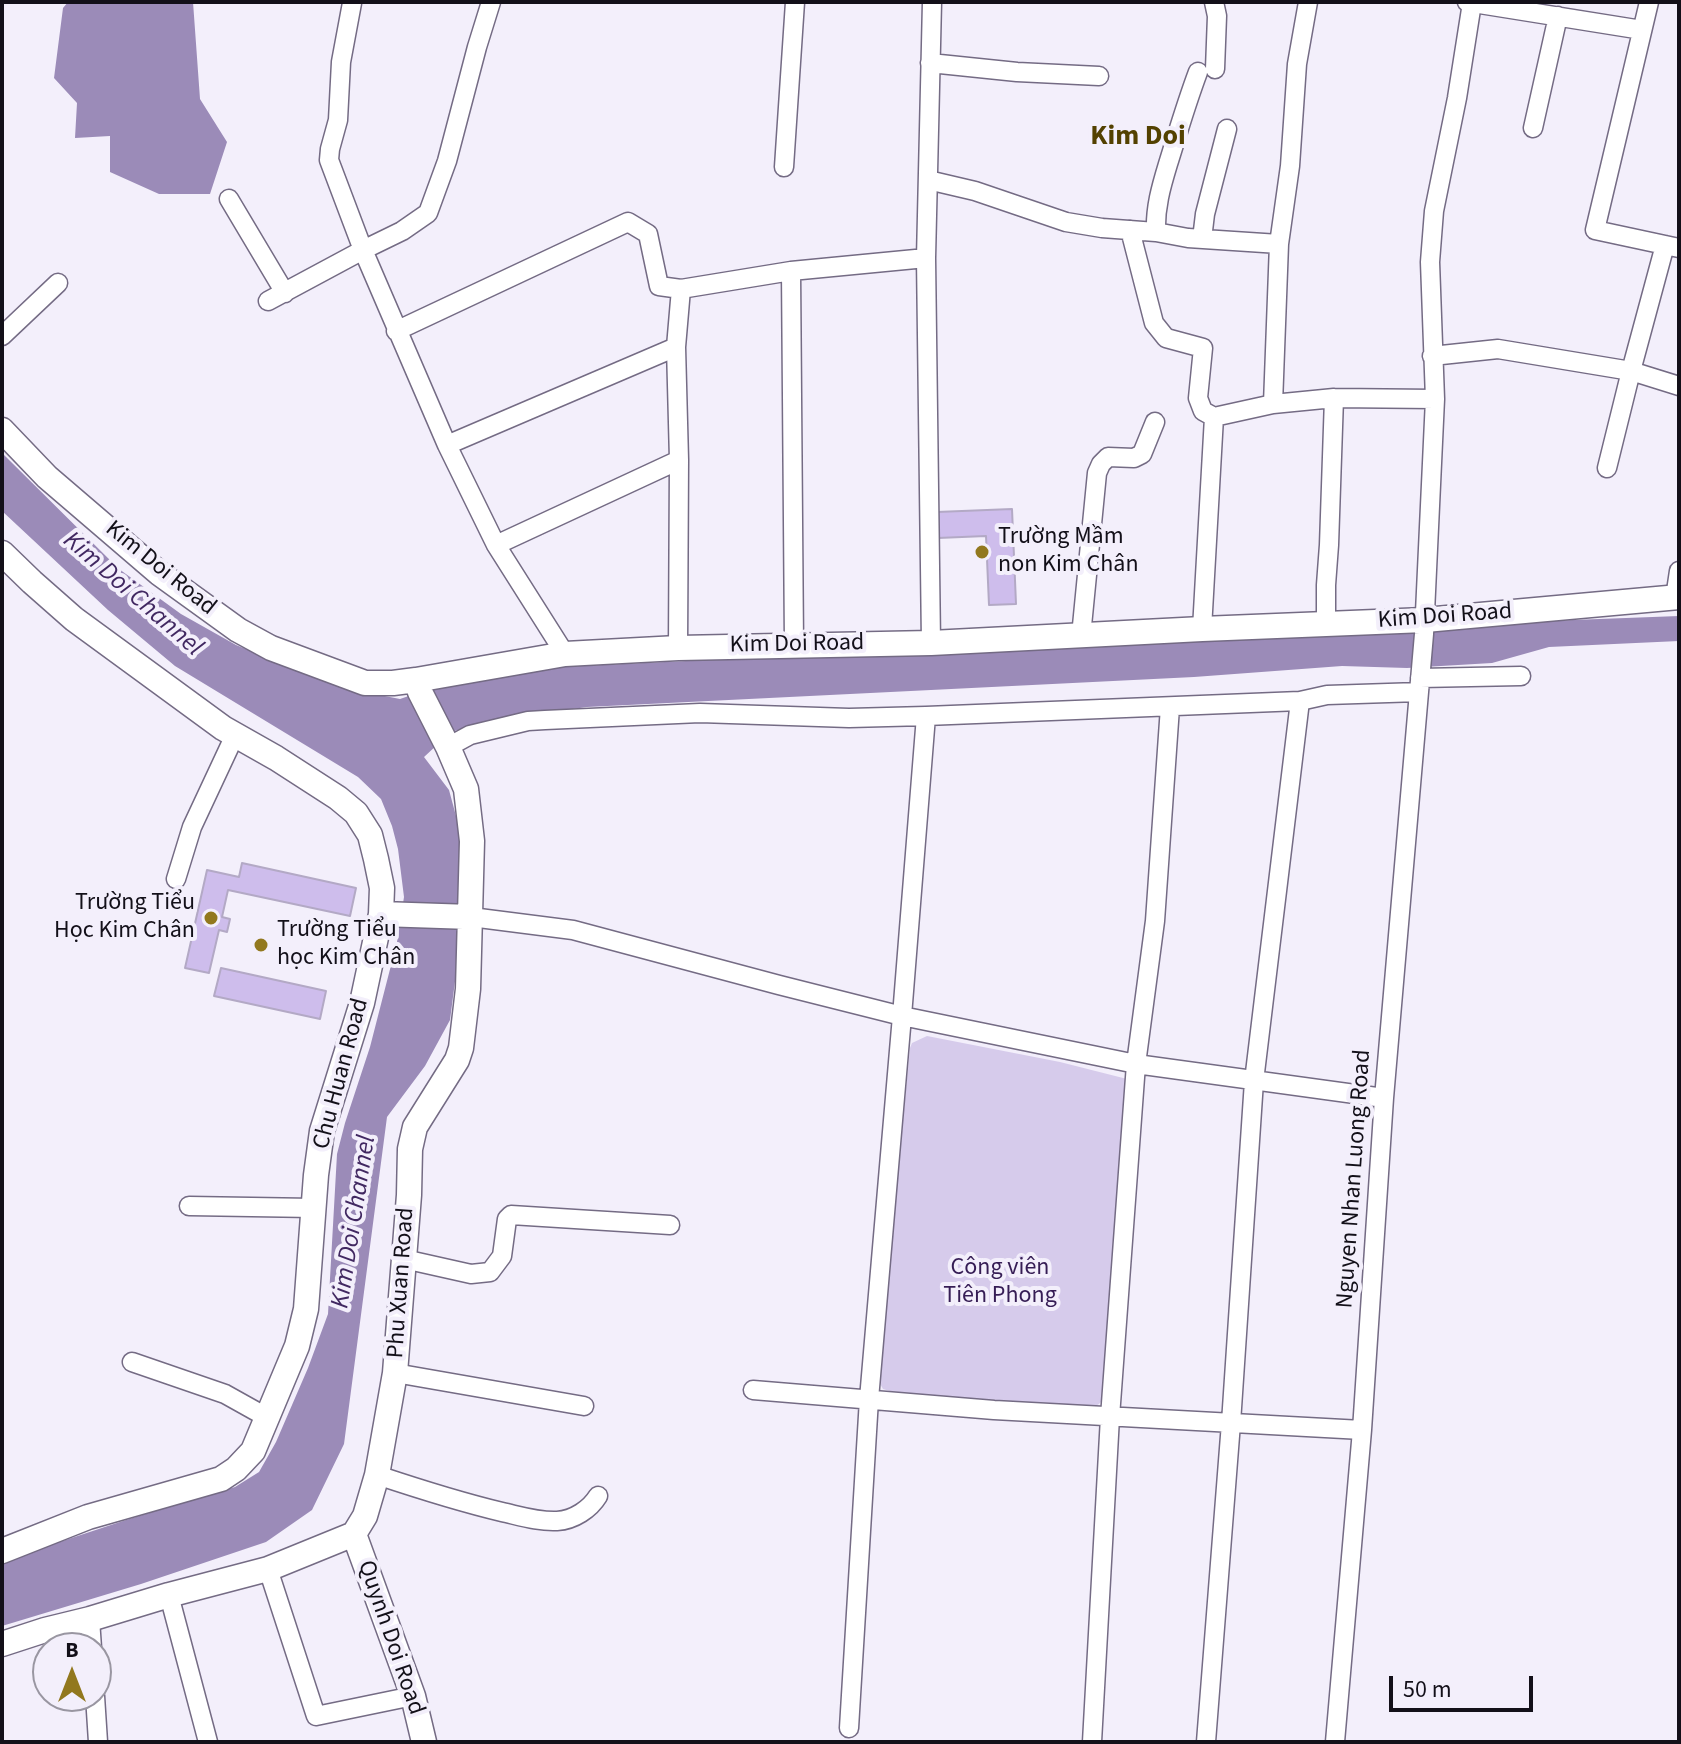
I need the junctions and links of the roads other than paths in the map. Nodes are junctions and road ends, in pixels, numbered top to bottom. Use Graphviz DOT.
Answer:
graph roads {
  1 [pos="491,2"];
  2 [pos="795,2"];
  3 [pos="932,2"];
  4 [pos="1214,2"];
  5 [pos="1308,2"];
  6 [pos="1469,2"];
  7 [pos="1649,2"];
  8 [pos="352,3"];
  9 [pos="1558,16"];
  10 [pos="1642,30"];
  11 [pos="930,63"];
  12 [pos="1099,76"];
  13 [pos="1533,128"];
  14 [pos="1227,129"];
  15 [pos="784,167"];
  16 [pos="928,180"];
  17 [pos="229,199"];
  18 [pos="1130,230"];
  19 [pos="1156,232"];
  20 [pos="1202,239"];
  21 [pos="1279,244"];
  22 [pos="1672,247"];
  23 [pos="363,250"];
  24 [pos="926,258"];
  25 [pos="791,271"];
  26 [pos="58,283"];
  27 [pos="681,289"];
  28 [pos="396,331"];
  29 [pos="2,336"];
  30 [pos="676,347"];
  31 [pos="1432,356"];
  32 [pos="1631,371"];
  33 [pos="1679,386"];
  34 [pos="1334,398"];
  35 [pos="1435,399"];
  36 [pos="1273,404"];
  37 [pos="1214,417"];
  38 [pos="1155,422"];
  39 [pos="2,430"];
  40 [pos="447,445"];
  41 [pos="679,460"];
  42 [pos="1607,468"];
  43 [pos="496,545"];
  44 [pos="2,553"];
  45 [pos="1679,571"];
  46 [pos="1677,598"];
  47 [pos="1326,624"];
  48 [pos="1424,627"];
  49 [pos="1202,629"];
  50 [pos="1081,636"];
  51 [pos="931,643"];
  52 [pos="794,645"];
  53 [pos="678,648"];
  54 [pos="565,654"];
  55 [pos="1521,676"];
  56 [pos="1421,677"];
  57 [pos="418,686"];
  58 [pos="1300,701"];
  59 [pos="1170,707"];
  60 [pos="926,716"];
  61 [pos="235,735"];
  62 [pos="448,747"];
  63 [pos="176,879"];
  64 [pos="381,914"];
  65 [pos="471,917"];
  66 [pos="902,1016"];
  67 [pos="1136,1064"];
  68 [pos="1254,1081"];
  69 [pos="1384,1098"];
  70 [pos="189,1206"];
  71 [pos="314,1208"];
  72 [pos="670,1225"];
  73 [pos="404,1259"];
  74 [pos="132,1362"];
  75 [pos="395,1373"];
  76 [pos="753,1390"];
  77 [pos="869,1399"];
  78 [pos="584,1406"];
  79 [pos="1110,1417"];
  80 [pos="268,1418"];
  81 [pos="1231,1423"];
  82 [pos="1362,1430"];
  83 [pos="377,1475"];
  84 [pos="598,1496"];
  85 [pos="354,1534"];
  86 [pos="2,1551"];
  87 [pos="268,1569"];
  88 [pos="169,1595"];
  89 [pos="90,1619"];
  90 [pos="91,1632"];
  91 [pos="2,1644"];
  92 [pos="413,1696"];
  93 [pos="96,1712"];
  94 [pos="849,1728"];
  95 [pos="98,1742"];
  96 [pos="208,1742"];
  97 [pos="424,1742"];
  98 [pos="1092,1742"];
  99 [pos="1206,1742"];
  100 [pos="1335,1742"];
  1 -- 23 [label="street"];
  2 -- 15 [label="street"];
  3 -- 11 [label="street"];
  4 -- 19 [label="street"];
  5 -- 21 [label="street"];
  6 -- 9 [label="street"];
  6 -- 31 [label="street, Nguyen Nhan Luong Road"];
  7 -- 10 [label="street"];
  8 -- 23 [label="street"];
  9 -- 10 [label="street"];
  9 -- 13 [label="street"];
  10 -- 22 [label="street"];
  11 -- 12 [label="street"];
  11 -- 16 [label="street"];
  14 -- 20 [label="street"];
  16 -- 18 [label="street"];
  16 -- 24 [label="street"];
  17 -- 23 [label="street"];
  18 -- 19 [label="street"];
  18 -- 37 [label="street"];
  19 -- 20 [label="street"];
  20 -- 21 [label="street"];
  21 -- 36 [label="street"];
  22 -- 32 [label="street"];
  23 -- 28 [label="street"];
  24 -- 25 [label="street"];
  24 -- 51 [label="street"];
  25 -- 27 [label="street"];
  25 -- 52 [label="street"];
  26 -- 29 [label="street"];
  27 -- 28 [label="street"];
  27 -- 30 [label="street"];
  28 -- 40 [label="street"];
  30 -- 40 [label="street"];
  30 -- 41 [label="street"];
  31 -- 32 [label="street"];
  31 -- 35 [label="street, Nguyen Nhan Luong Road"];
  32 -- 33 [label="street"];
  32 -- 42 [label="street"];
  34 -- 35 [label="street"];
  34 -- 36 [label="street"];
  34 -- 47 [label="street"];
  35 -- 48 [label="street, Nguyen Nhan Luong Road"];
  36 -- 37 [label="street"];
  37 -- 49 [label="street"];
  38 -- 50 [label="street"];
  39 -- 57 [label="street, Kim Doi Road"];
  40 -- 43 [label="street"];
  41 -- 43 [label="street"];
  41 -- 53 [label="street"];
  43 -- 54 [label="street"];
  44 -- 61 [label="street, Chu Huan Road"];
  45 -- 46 [label="street"];
  46 -- 48 [label="street, Kim Doi Road"];
  47 -- 48 [label="street, Kim Doi Road"];
  47 -- 49 [label="street, Kim Doi Road"];
  48 -- 56 [label="street, Nguyen Nhan Luong Road"];
  49 -- 50 [label="street, Kim Doi Road"];
  50 -- 51 [label="street, Kim Doi Road"];
  51 -- 52 [label="street, Kim Doi Road"];
  52 -- 53 [label="street, Kim Doi Road"];
  53 -- 54 [label="street, Kim Doi Road"];
  54 -- 57 [label="street, Kim Doi Road"];
  55 -- 56 [label="street"];
  56 -- 58 [label="street"];
  56 -- 69 [label="street, Nguyen Nhan Luong Road"];
  57 -- 62 [label="street, Phu Xuan Road"];
  58 -- 59 [label="street"];
  58 -- 68 [label="street"];
  59 -- 60 [label="street"];
  59 -- 67 [label="street"];
  60 -- 62 [label="street"];
  60 -- 66 [label="street"];
  61 -- 63 [label="street"];
  61 -- 64 [label="street, Chu Huan Road"];
  62 -- 65 [label="street, Phu Xuan Road"];
  64 -- 65 [label="street"];
  64 -- 71 [label="street, Chu Huan Road"];
  65 -- 66 [label="street"];
  65 -- 73 [label="street, Phu Xuan Road"];
  66 -- 67 [label="street"];
  66 -- 77 [label="street"];
  67 -- 68 [label="street"];
  67 -- 79 [label="street"];
  68 -- 69 [label="street"];
  68 -- 81 [label="street"];
  69 -- 82 [label="street, Nguyen Nhan Luong Road"];
  70 -- 71 [label="street"];
  71 -- 80 [label="street, Chu Huan Road"];
  72 -- 73 [label="street"];
  73 -- 75 [label="street, Phu Xuan Road"];
  74 -- 80 [label="street"];
  75 -- 78 [label="street"];
  75 -- 83 [label="street, Phu Xuan Road"];
  76 -- 77 [label="street"];
  77 -- 79 [label="street"];
  77 -- 94 [label="street"];
  79 -- 81 [label="street"];
  79 -- 98 [label="street"];
  80 -- 86 [label="street, Chu Huan Road"];
  81 -- 82 [label="street"];
  81 -- 99 [label="street"];
  82 -- 100 [label="street, Nguyen Nhan Luong Road"];
  83 -- 84 [label="street"];
  83 -- 85 [label="street, Phu Xuan Road"];
  85 -- 87 [label="street"];
  85 -- 92 [label="street, Quynh Doi Road"];
  87 -- 88 [label="street"];
  87 -- 92 [label="street"];
  88 -- 89 [label="street"];
  88 -- 96 [label="street"];
  89 -- 90 [label="street"];
  89 -- 91 [label="street"];
  92 -- 97 [label="street, Quynh Doi Road"];
  93 -- 95 [label="street"];
}
